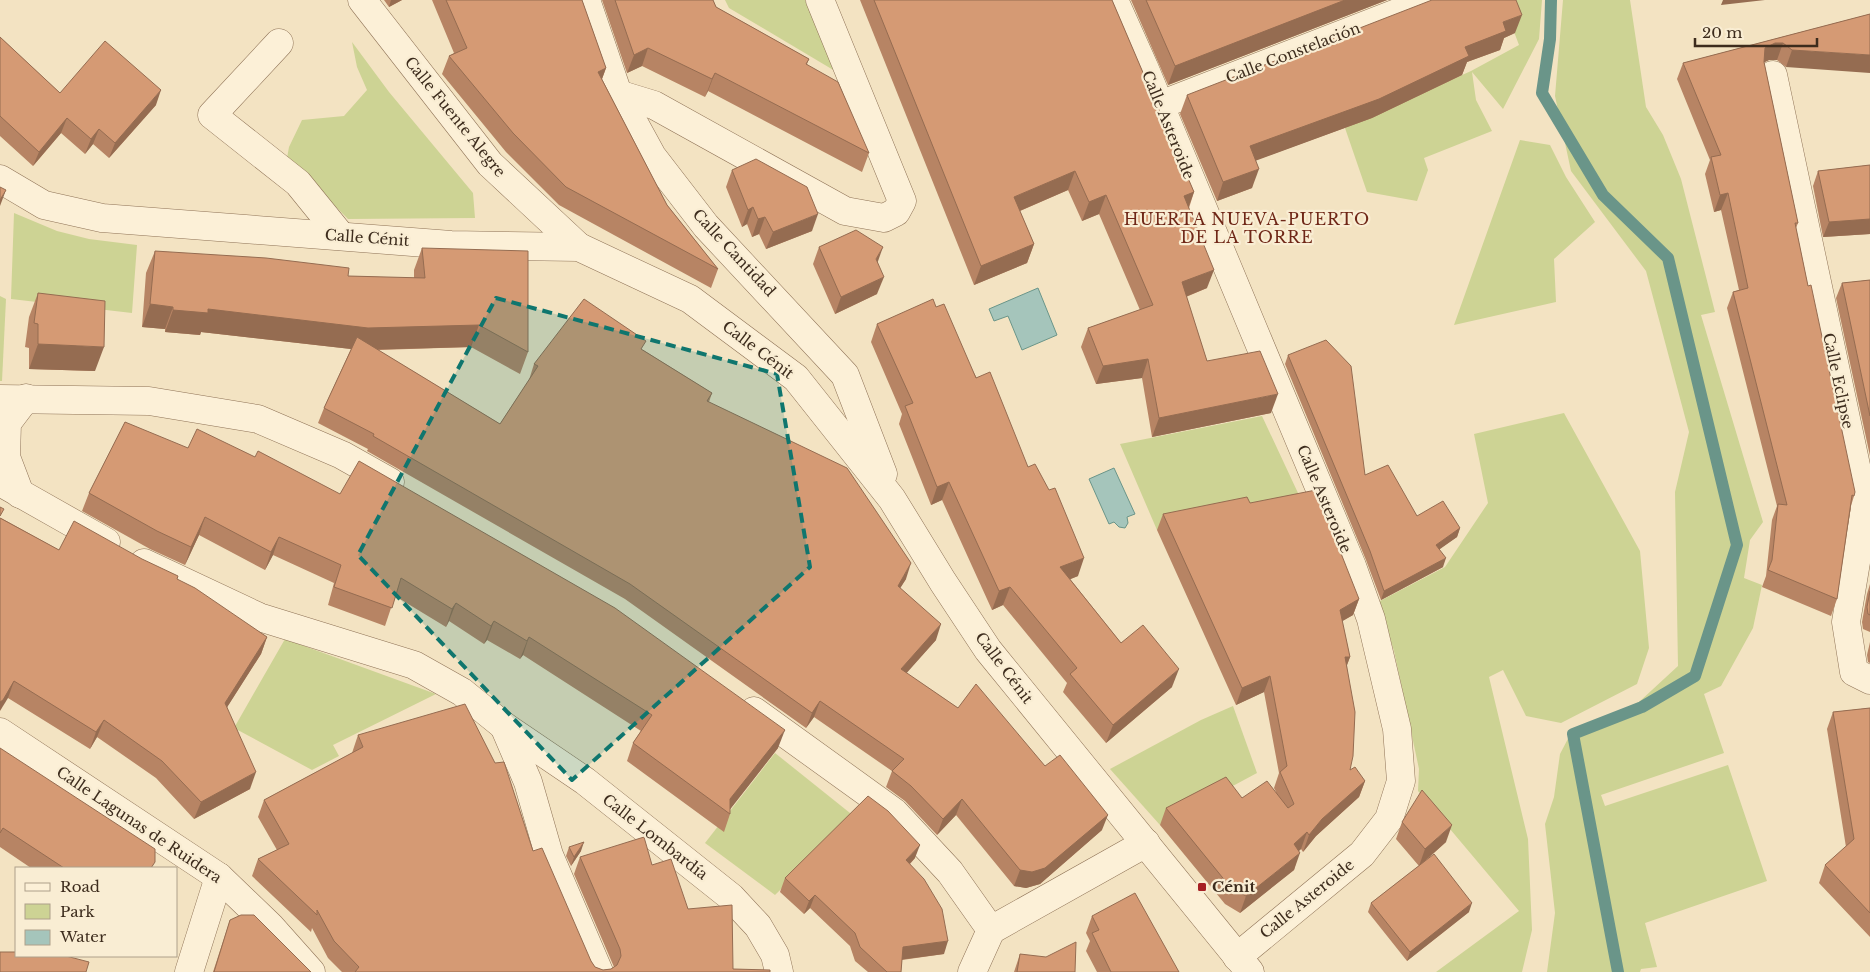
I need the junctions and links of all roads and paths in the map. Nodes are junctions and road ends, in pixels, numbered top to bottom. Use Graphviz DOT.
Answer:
graph roads {
  1 [pos="362,0"];
  2 [pos="586,0"];
  3 [pos="820,0"];
  4 [pos="1114,0"];
  5 [pos="1425,2"];
  6 [pos="280,42"];
  7 [pos="1773,75"];
  8 [pos="618,94"];
  9 [pos="1160,105"];
  10 [pos="0,179"];
  11 [pos="341,236"];
  12 [pos="578,247"];
  13 [pos="13,398"];
  14 [pos="10,488"];
  15 [pos="411,494"];
  16 [pos="892,499"];
  17 [pos="1870,680"];
  18 [pos="736,698"];
  19 [pos="504,726"];
  20 [pos="0,732"];
  21 [pos="1146,843"];
  22 [pos="219,877"];
  23 [pos="991,930"];
  24 [pos="1243,964"];
  25 [pos="189,972"];
  26 [pos="312,972"];
  27 [pos="599,972"];
  28 [pos="779,972"];
  29 [pos="972,972"];
  1 -- 12 [label="street, Calle Fuente Alegre"];
  2 -- 8 [label="street, Calle Cantidad"];
  3 -- 8 [label="street"];
  4 -- 9 [label="street, Calle Asteroide"];
  5 -- 9 [label="street, Calle Constelación"];
  6 -- 11 [label="street"];
  7 -- 17 [label="street, Calle Eclipse"];
  8 -- 16 [label="street, Calle Cantidad"];
  9 -- 24 [label="street, Calle Asteroide"];
  10 -- 11 [label="street, Calle Cénit"];
  11 -- 12 [label="street, Calle Cénit"];
  12 -- 16 [label="street, Calle Cénit"];
  13 -- 14 [label="street"];
  13 -- 15 [label="street"];
  14 -- 19 [label="street"];
  16 -- 21 [label="street, Calle Cénit"];
  18 -- 23 [label="street"];
  19 -- 27 [label="street"];
  19 -- 28 [label="street, Calle Lombardía"];
  20 -- 22 [label="street, Calle Lagunas de Ruidera"];
  21 -- 23 [label="street"];
  21 -- 24 [label="street, Calle Cénit"];
  22 -- 25 [label="street"];
  22 -- 26 [label="street, Calle Lagunas de Ruidera"];
  23 -- 29 [label="street"];
}
